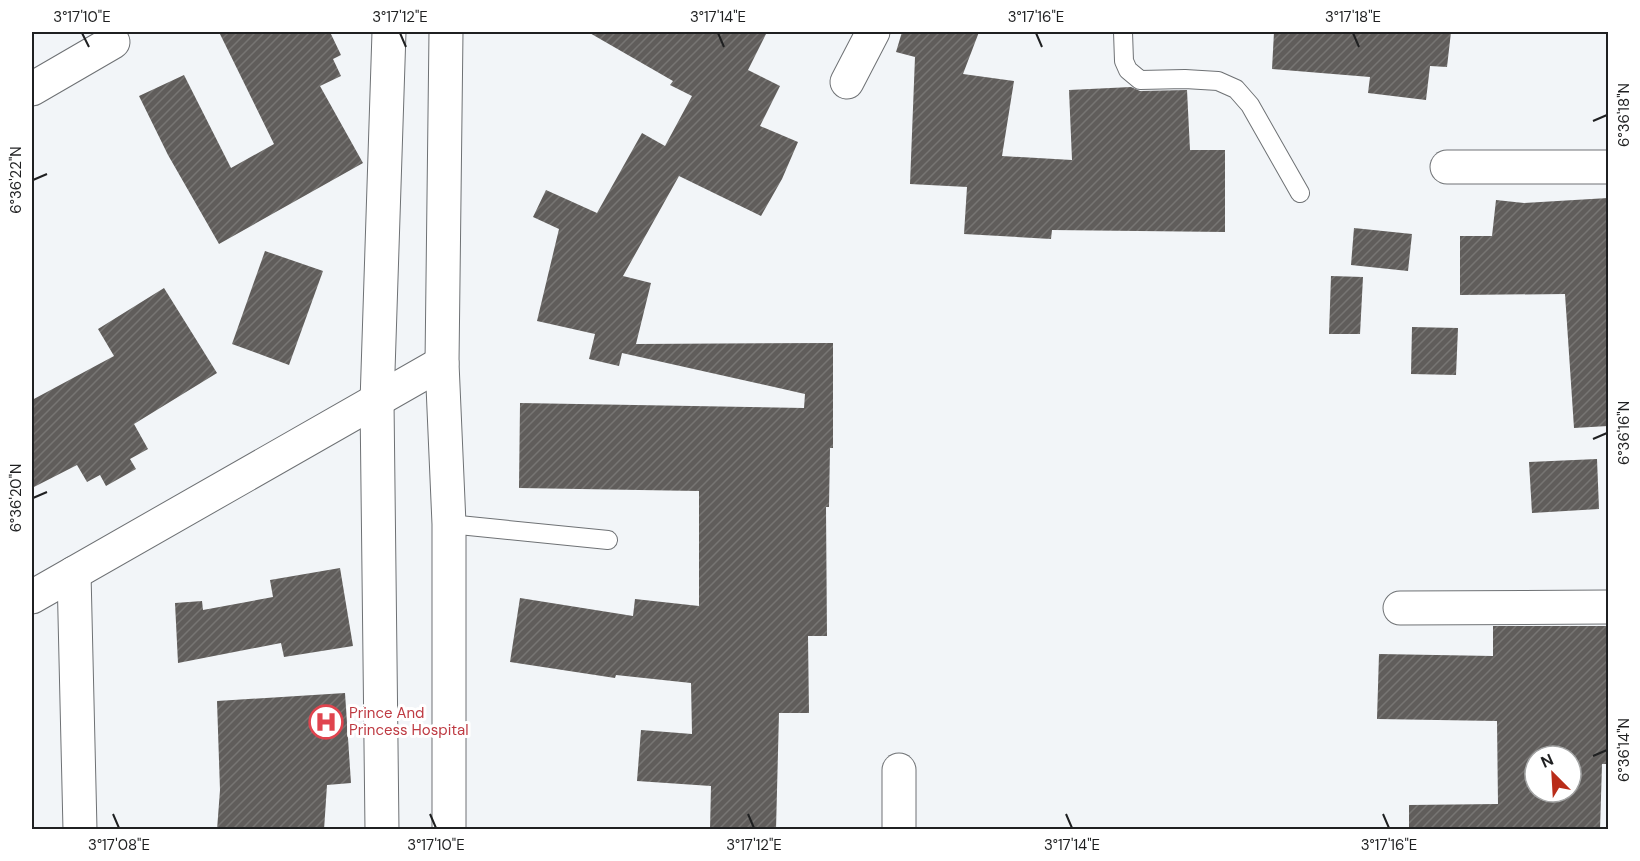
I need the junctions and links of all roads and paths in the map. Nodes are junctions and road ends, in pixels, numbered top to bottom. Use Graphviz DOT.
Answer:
graph roads {
  1 [pos="389,32"];
  2 [pos="446,32"];
  3 [pos="873,32"];
  4 [pos="1123,32"];
  5 [pos="113,42"];
  6 [pos="847,82"];
  7 [pos="32,89"];
  8 [pos="1447,167"];
  9 [pos="1608,167"];
  10 [pos="1300,193"];
  11 [pos="442,363"];
  12 [pos="377,402"];
  13 [pos="449,524"];
  14 [pos="608,540"];
  15 [pos="74,573"];
  16 [pos="32,597"];
  17 [pos="1400,608"];
  18 [pos="1608,608"];
  19 [pos="899,770"];
  20 [pos="80,830"];
  21 [pos="382,830"];
  22 [pos="449,830"];
  23 [pos="899,830"];
  1 -- 12 [label="street"];
  2 -- 11 [label="street"];
  3 -- 6 [label="street"];
  4 -- 10 [label="lane"];
  5 -- 7 [label="street"];
  8 -- 9 [label="street"];
  11 -- 12 [label="street"];
  11 -- 13 [label="street"];
  12 -- 15 [label="street"];
  12 -- 21 [label="street"];
  13 -- 14 [label="lane"];
  13 -- 22 [label="street"];
  15 -- 16 [label="street"];
  15 -- 20 [label="street"];
  17 -- 18 [label="street"];
  19 -- 23 [label="street"];
}
